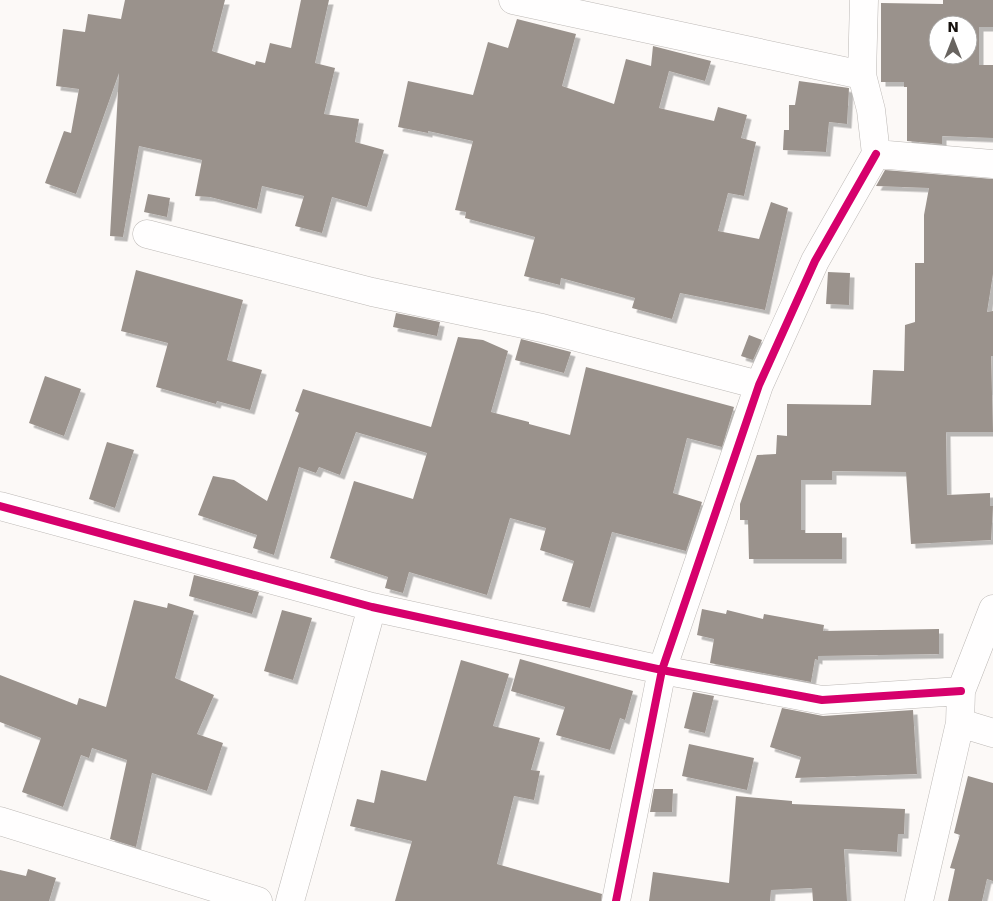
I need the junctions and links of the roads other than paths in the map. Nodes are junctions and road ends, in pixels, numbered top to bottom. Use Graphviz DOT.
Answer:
graph roads {
  1 [pos="512,0"];
  2 [pos="864,0"];
  3 [pos="553,5"];
  4 [pos="862,75"];
  5 [pos="876,154"];
  6 [pos="993,164"];
  7 [pos="147,234"];
  8 [pos="759,385"];
  9 [pos="0,506"];
  10 [pos="372,608"];
  11 [pos="993,609"];
  12 [pos="662,670"];
  13 [pos="961,691"];
  14 [pos="960,723"];
  15 [pos="993,733"];
  16 [pos="0,821"];
  17 [pos="258,901"];
  18 [pos="290,901"];
  19 [pos="616,901"];
  20 [pos="919,901"];
  1 -- 3 [label="street"];
  2 -- 4 [label="street"];
  3 -- 4 [label="street"];
  4 -- 5 [label="street"];
  5 -- 6 [label="street"];
  5 -- 8 [label="street"];
  7 -- 8 [label="street"];
  8 -- 12 [label="street"];
  9 -- 10 [label="street"];
  10 -- 12 [label="street"];
  10 -- 18 [label="street"];
  11 -- 13 [label="street"];
  12 -- 13 [label="street"];
  12 -- 19 [label="street"];
  13 -- 14 [label="street"];
  14 -- 15 [label="street"];
  14 -- 20 [label="street"];
  16 -- 17 [label="street"];
}
